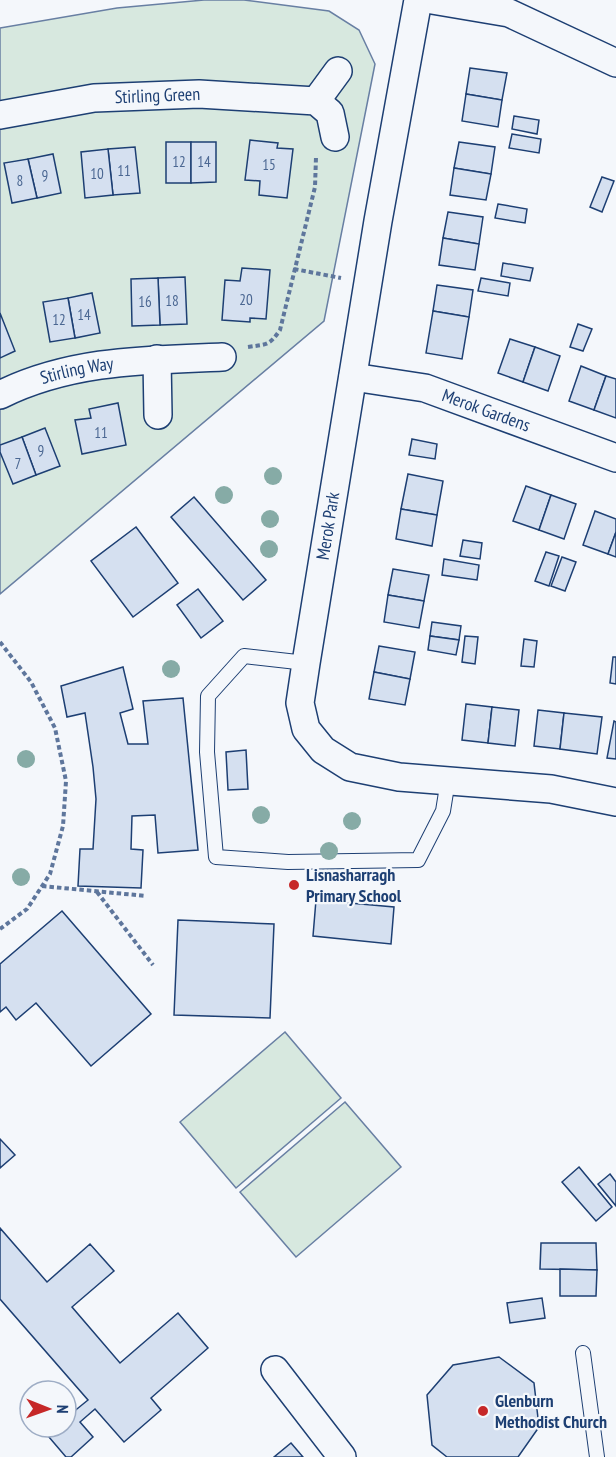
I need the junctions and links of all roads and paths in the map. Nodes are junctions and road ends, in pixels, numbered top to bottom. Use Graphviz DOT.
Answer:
graph roads {
  1 [pos="418,0"];
  2 [pos="432,0"];
  3 [pos="616,63"];
  4 [pos="338,71"];
  5 [pos="316,101"];
  6 [pos="0,115"];
  7 [pos="335,137"];
  8 [pos="294,269"];
  9 [pos="368,283"];
  10 [pos="222,357"];
  11 [pos="156,359"];
  12 [pos="353,377"];
  13 [pos="0,395"];
  14 [pos="158,415"];
  15 [pos="616,458"];
  16 [pos="0,642"];
  17 [pos="306,663"];
  18 [pos="448,780"];
  19 [pos="616,802"];
  20 [pos="42,886"];
  21 [pos="96,891"];
  22 [pos="146,896"];
  23 [pos="0,929"];
  24 [pos="153,965"];
  25 [pos="583,1353"];
  26 [pos="276,1370"];
  27 [pos="342,1457"];
  28 [pos="597,1457"];
  1 -- 9 [label="street, Merok Park"];
  2 -- 3 [label="street"];
  4 -- 5 [label="street"];
  5 -- 6 [label="street, Stirling Green"];
  5 -- 7 [label="street"];
  7 -- 8 [label="path"];
  8 -- 9 [label="path"];
  8 -- 10 [label="path"];
  9 -- 12 [label="street, Merok Park"];
  10 -- 11 [label="street, Stirling Way"];
  11 -- 13 [label="street, Stirling Way"];
  11 -- 14 [label="street"];
  12 -- 15 [label="street, Merok Gardens"];
  12 -- 17 [label="street, Merok Park"];
  16 -- 20 [label="path"];
  17 -- 18 [label="street, Merok Park"];
  17 -- 18 [label="lane"];
  18 -- 19 [label="street, Merok Park"];
  20 -- 21 [label="path"];
  20 -- 23 [label="path"];
  21 -- 22 [label="path"];
  21 -- 24 [label="path"];
  25 -- 28 [label="lane"];
  26 -- 27 [label="street"];
}
